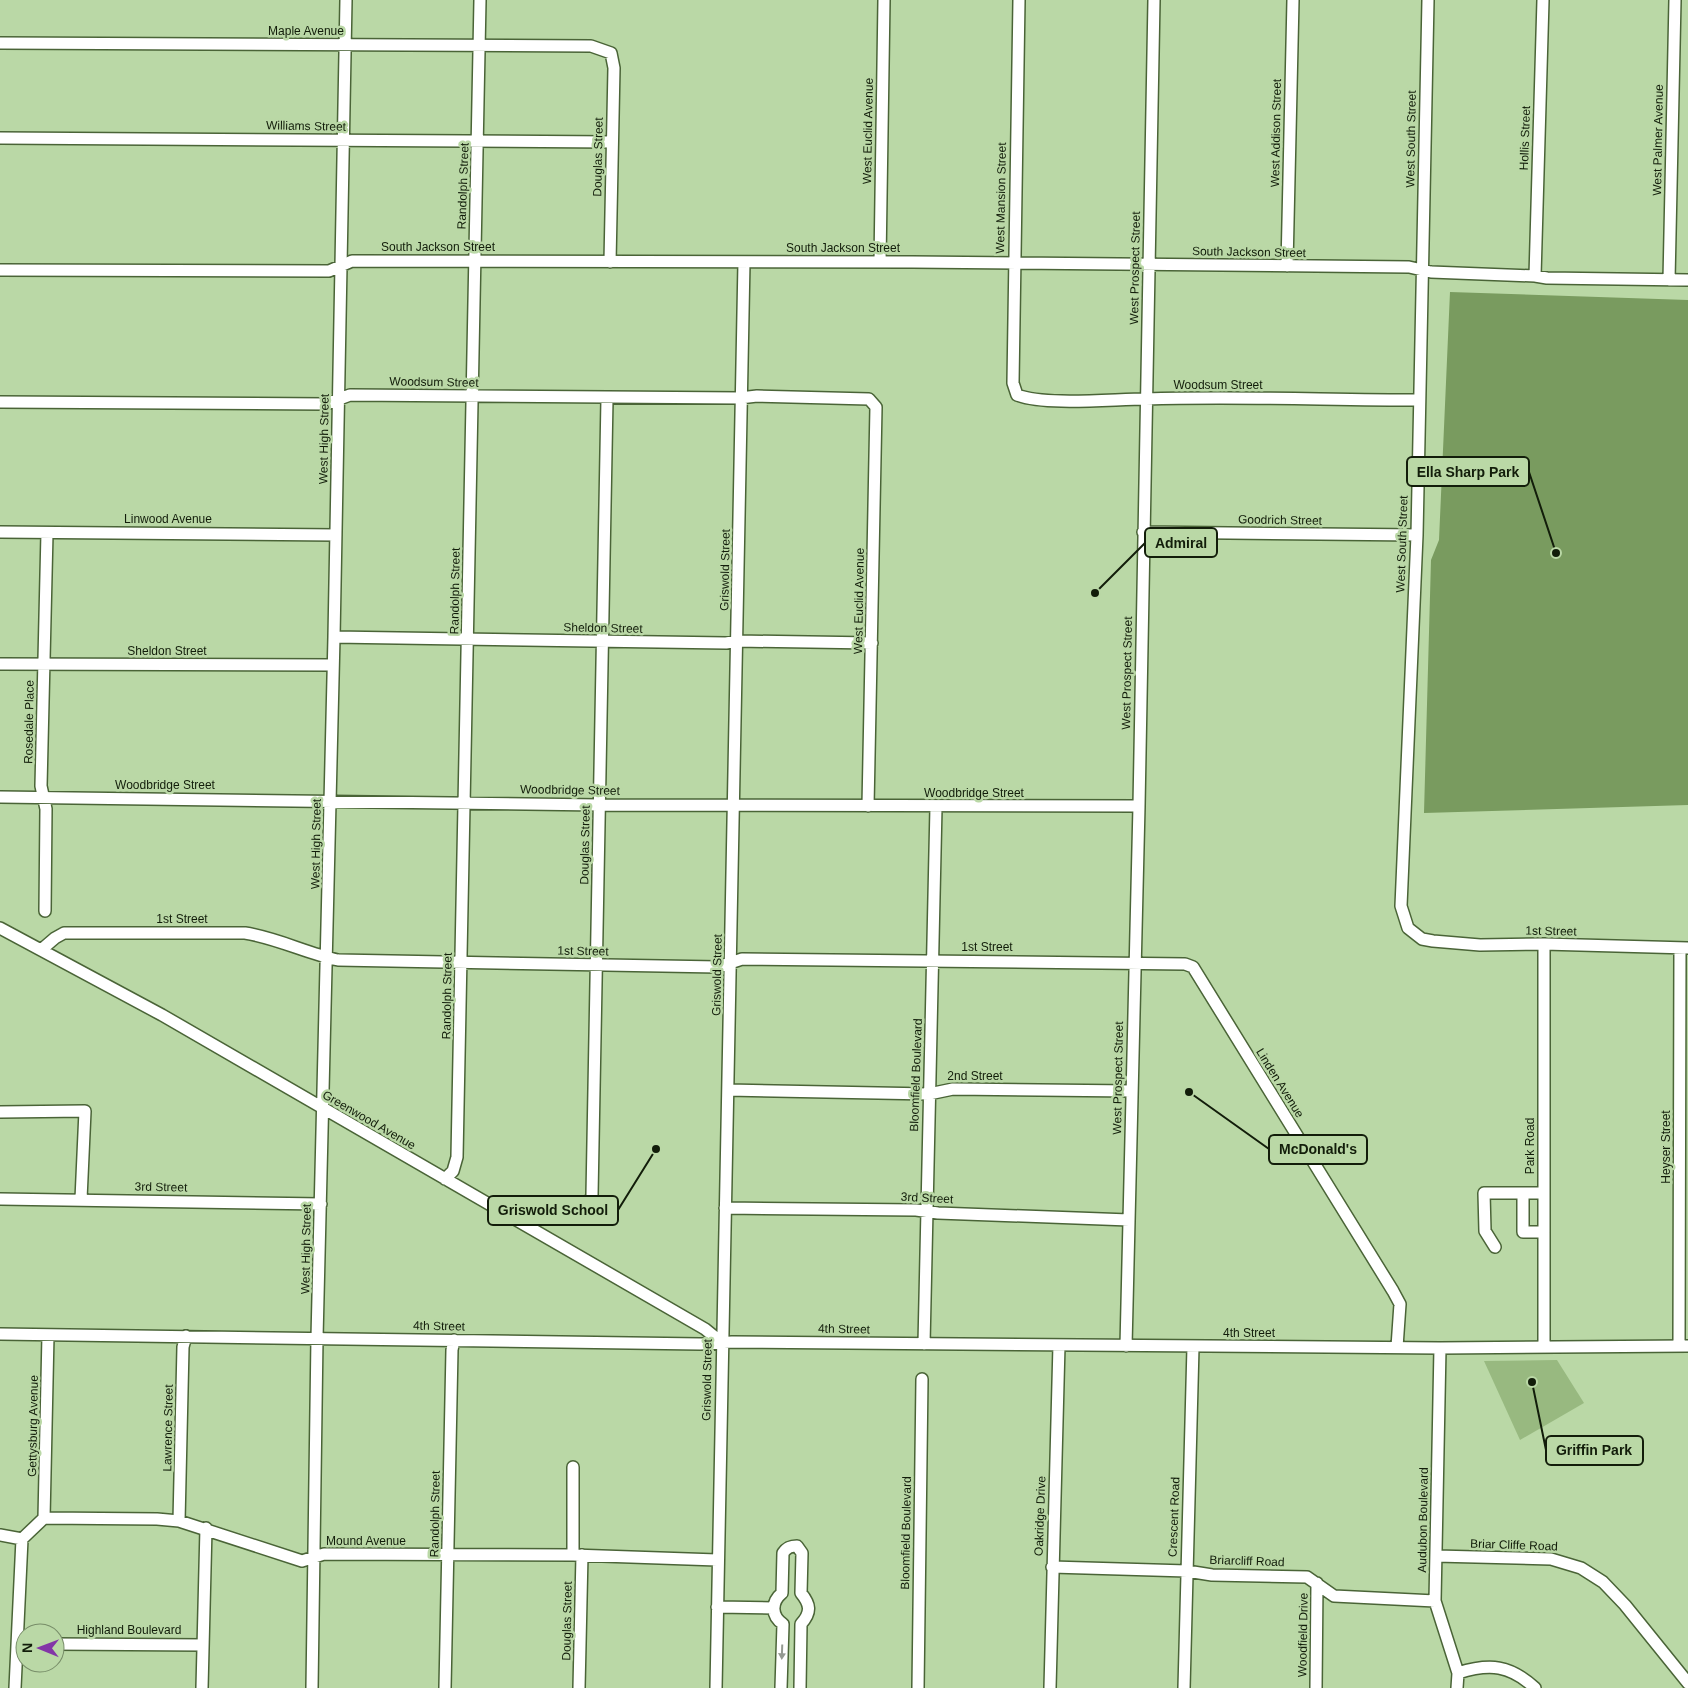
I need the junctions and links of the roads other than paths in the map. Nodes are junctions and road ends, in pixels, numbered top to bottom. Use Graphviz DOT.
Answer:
graph roads {
  1 [pos="346,0"];
  2 [pos="480,0"];
  3 [pos="884,0"];
  4 [pos="1019,0"];
  5 [pos="1154,0"];
  6 [pos="1293,0"];
  7 [pos="1428,0"];
  8 [pos="1543,0"];
  9 [pos="1675,0"];
  10 [pos="0,43"];
  11 [pos="346,45"];
  12 [pos="479,45"];
  13 [pos="611,53"];
  14 [pos="0,138"];
  15 [pos="344,140"];
  16 [pos="478,142"];
  17 [pos="612,142"];
  18 [pos="475,261"];
  19 [pos="610,262"];
  20 [pos="744,262"];
  21 [pos="880,262"];
  22 [pos="1013,264"];
  23 [pos="1148,264"];
  24 [pos="1287,266"];
  25 [pos="342,267"];
  26 [pos="0,270"];
  27 [pos="1422,270"];
  28 [pos="1535,276"];
  29 [pos="1669,280"];
  30 [pos="1688,280"];
  31 [pos="1017,396"];
  32 [pos="472,397"];
  33 [pos="740,398"];
  34 [pos="1147,398"];
  35 [pos="339,399"];
  36 [pos="606,399"];
  37 [pos="869,399"];
  38 [pos="1419,400"];
  39 [pos="0,402"];
  40 [pos="0,532"];
  41 [pos="1143,532"];
  42 [pos="47,533"];
  43 [pos="336,535"];
  44 [pos="1417,535"];
  45 [pos="334,638"];
  46 [pos="468,640"];
  47 [pos="738,641"];
  48 [pos="603,642"];
  49 [pos="872,643"];
  50 [pos="0,664"];
  51 [pos="333,664"];
  52 [pos="44,665"];
  53 [pos="0,797"];
  54 [pos="44,797"];
  55 [pos="330,800"];
  56 [pos="465,803"];
  57 [pos="599,805"];
  58 [pos="734,805"];
  59 [pos="868,806"];
  60 [pos="1139,806"];
  61 [pos="936,807"];
  62 [pos="45,911"];
  63 [pos="0,929"];
  64 [pos="1414,934"];
  65 [pos="1544,944"];
  66 [pos="1684,948"];
  67 [pos="41,950"];
  68 [pos="327,958"];
  69 [pos="932,961"];
  70 [pos="461,962"];
  71 [pos="1134,962"];
  72 [pos="731,963"];
  73 [pos="596,965"];
  74 [pos="728,1090"];
  75 [pos="1132,1091"];
  76 [pos="929,1094"];
  77 [pos="324,1109"];
  78 [pos="0,1112"];
  79 [pos="444,1179"];
  80 [pos="1523,1193"];
  81 [pos="1544,1193"];
  82 [pos="0,1199"];
  83 [pos="81,1199"];
  84 [pos="321,1204"];
  85 [pos="725,1208"];
  86 [pos="926,1211"];
  87 [pos="1129,1220"];
  88 [pos="526,1224"];
  89 [pos="1544,1232"];
  90 [pos="1495,1247"];
  91 [pos="0,1334"];
  92 [pos="48,1335"];
  93 [pos="186,1336"];
  94 [pos="317,1338"];
  95 [pos="454,1340"];
  96 [pos="721,1342"];
  97 [pos="924,1344"];
  98 [pos="1059,1345"];
  99 [pos="1126,1346"];
  100 [pos="1684,1346"];
  101 [pos="1193,1347"];
  102 [pos="1397,1347"];
  103 [pos="1544,1347"];
  104 [pos="1440,1348"];
  105 [pos="922,1379"];
  106 [pos="573,1467"];
  107 [pos="44,1518"];
  108 [pos="179,1521"];
  109 [pos="206,1528"];
  110 [pos="0,1535"];
  111 [pos="22,1539"];
  112 [pos="448,1555"];
  113 [pos="578,1555"];
  114 [pos="313,1556"];
  115 [pos="1436,1556"];
  116 [pos="717,1560"];
  117 [pos="1052,1567"];
  118 [pos="1187,1571"];
  119 [pos="1317,1583"];
  120 [pos="782,1592"];
  121 [pos="801,1592"];
  122 [pos="1435,1601"];
  123 [pos="717,1607"];
  124 [pos="773,1608"];
  125 [pos="21,1623"];
  126 [pos="783,1624"];
  127 [pos="801,1624"];
  128 [pos="65,1644"];
  129 [pos="203,1644"];
  130 [pos="17,1673"];
  131 [pos="1458,1673"];
  132 [pos="1688,1683"];
  133 [pos="15,1688"];
  134 [pos="202,1688"];
  135 [pos="312,1688"];
  136 [pos="445,1688"];
  137 [pos="579,1688"];
  138 [pos="716,1688"];
  139 [pos="781,1688"];
  140 [pos="800,1688"];
  141 [pos="918,1688"];
  142 [pos="1050,1688"];
  143 [pos="1184,1688"];
  144 [pos="1316,1688"];
  145 [pos="1457,1688"];
  146 [pos="1535,1688"];
  1 -- 11 [label="street, West High Street"];
  2 -- 12 [label="street, Randolph Street"];
  3 -- 21 [label="street, West Euclid Avenue"];
  4 -- 22 [label="street, West Mansion Street"];
  5 -- 23 [label="street, West Prospect Street"];
  6 -- 24 [label="street, West Addison Street"];
  7 -- 27 [label="street, West South Street"];
  8 -- 28 [label="street, Hollis Street"];
  9 -- 29 [label="street, West Palmer Avenue"];
  10 -- 11 [label="street, Maple Avenue"];
  11 -- 12 [label="street, Maple Avenue"];
  11 -- 15 [label="street, West High Street"];
  12 -- 13 [label="street, Maple Avenue"];
  12 -- 16 [label="street, Randolph Street"];
  13 -- 17 [label="street, Douglas Street"];
  14 -- 15 [label="street, Williams Street"];
  15 -- 16 [label="street, Williams Street"];
  15 -- 25 [label="street, West High Street"];
  16 -- 17 [label="street, Williams Street"];
  16 -- 18 [label="street, Randolph Street"];
  17 -- 19 [label="street, Douglas Street"];
  18 -- 19 [label="street, South Jackson Street"];
  18 -- 25 [label="street, South Jackson Street"];
  18 -- 32 [label="street, Randolph Street"];
  19 -- 20 [label="street, South Jackson Street"];
  20 -- 21 [label="street, South Jackson Street"];
  20 -- 33 [label="street, Griswold Street"];
  21 -- 22 [label="street, South Jackson Street"];
  22 -- 23 [label="street, South Jackson Street"];
  22 -- 31 [label="street, West Mansion Street"];
  23 -- 24 [label="street, South Jackson Street"];
  23 -- 34 [label="street, West Prospect Street"];
  24 -- 27 [label="street, South Jackson Street"];
  25 -- 26 [label="street, South Jackson Street"];
  25 -- 35 [label="street, West High Street"];
  27 -- 28 [label="street, South Jackson Street"];
  27 -- 38 [label="street, West South Street"];
  28 -- 29 [label="street, South Jackson Street"];
  29 -- 30 [label="street, South Jackson Street"];
  31 -- 34 [label="street, Woodsum Street"];
  32 -- 35 [label="street, Woodsum Street"];
  32 -- 36 [label="street, Woodsum Street"];
  32 -- 46 [label="street, Randolph Street"];
  33 -- 36 [label="street, Woodsum Street"];
  33 -- 37 [label="street, Woodsum Street"];
  33 -- 47 [label="street, Griswold Street"];
  34 -- 38 [label="street, Woodsum Street"];
  34 -- 41 [label="street, West Prospect Street"];
  35 -- 39 [label="street, Woodsum Street"];
  35 -- 43 [label="street, West High Street"];
  36 -- 48 [label="street, Douglas Street"];
  37 -- 49 [label="street, West Euclid Avenue"];
  38 -- 44 [label="street, West South Street"];
  40 -- 42 [label="street, Linwood Avenue"];
  41 -- 44 [label="street, Goodrich Street"];
  41 -- 60 [label="street, West Prospect Street"];
  42 -- 43 [label="street, Linwood Avenue"];
  42 -- 52 [label="street, Rosedale Place"];
  43 -- 45 [label="street, West High Street"];
  44 -- 64 [label="street, West South Street"];
  45 -- 46 [label="street, Sheldon Street"];
  45 -- 51 [label="street, West High Street"];
  46 -- 48 [label="street, Sheldon Street"];
  46 -- 56 [label="street, Randolph Street"];
  47 -- 48 [label="street, Sheldon Street"];
  47 -- 49 [label="street, Sheldon Street"];
  47 -- 58 [label="street, Griswold Street"];
  48 -- 57 [label="street, Douglas Street"];
  49 -- 59 [label="street, West Euclid Avenue"];
  50 -- 52 [label="street, Sheldon Street"];
  51 -- 52 [label="street, Sheldon Street"];
  51 -- 55 [label="street, West High Street"];
  52 -- 54 [label="street, Rosedale Place"];
  53 -- 54 [label="street, Woodbridge Street"];
  54 -- 55 [label="street, Woodbridge Street"];
  54 -- 62 [label="street, Rosedale Place"];
  55 -- 56 [label="street, Woodbridge Street"];
  55 -- 68 [label="street, West High Street"];
  56 -- 57 [label="street, Woodbridge Street"];
  56 -- 70 [label="street, Randolph Street"];
  57 -- 58 [label="street, Woodbridge Street"];
  57 -- 73 [label="street, Douglas Street"];
  58 -- 59 [label="street, Woodbridge Street"];
  58 -- 72 [label="street, Griswold Street"];
  59 -- 61 [label="street, Woodbridge Street"];
  60 -- 61 [label="street, Woodbridge Street"];
  60 -- 71 [label="street, West Prospect Street"];
  61 -- 69 [label="street, Bloomfield Boulevard"];
  63 -- 67 [label="street, Greenwood Avenue"];
  64 -- 65 [label="street, 1st Street"];
  65 -- 66 [label="street, 1st Street"];
  65 -- 81 [label="street, Park Road"];
  66 -- 100 [label="street, Heyser Street"];
  67 -- 68 [label="street, 1st Street"];
  67 -- 77 [label="street, Greenwood Avenue"];
  68 -- 70 [label="street, 1st Street"];
  68 -- 77 [label="street, West High Street"];
  69 -- 71 [label="street, 1st Street"];
  69 -- 72 [label="street, 1st Street"];
  69 -- 76 [label="street, Bloomfield Boulevard"];
  70 -- 73 [label="street, 1st Street"];
  70 -- 79 [label="street, Randolph Street"];
  71 -- 75 [label="street, West Prospect Street"];
  71 -- 102 [label="street, Linden Avenue"];
  72 -- 73 [label="street, 1st Street"];
  72 -- 74 [label="street, Griswold Street"];
  73 -- 88 [label="street, Douglas Street"];
  74 -- 76 [label="street, 2nd Street"];
  74 -- 85 [label="street, Griswold Street"];
  75 -- 76 [label="street, 2nd Street"];
  75 -- 87 [label="street, West Prospect Street"];
  76 -- 86 [label="street, Bloomfield Boulevard"];
  77 -- 79 [label="street, Greenwood Avenue"];
  77 -- 84 [label="street, West High Street"];
  78 -- 83 [label="street"];
  79 -- 88 [label="street, Greenwood Avenue"];
  80 -- 81 [label="street"];
  80 -- 89 [label="street"];
  80 -- 90 [label="street"];
  81 -- 89 [label="street, Park Road"];
  82 -- 83 [label="street, 3rd Street"];
  83 -- 84 [label="street, 3rd Street"];
  84 -- 94 [label="street, West High Street"];
  85 -- 86 [label="street, 3rd Street"];
  85 -- 96 [label="street, Griswold Street"];
  86 -- 87 [label="street, 3rd Street"];
  86 -- 97 [label="street, Bloomfield Boulevard"];
  87 -- 99 [label="street, West Prospect Street"];
  88 -- 96 [label="street, Greenwood Avenue"];
  89 -- 103 [label="street, Park Road"];
  91 -- 92 [label="street, 4th Street"];
  92 -- 93 [label="street, 4th Street"];
  92 -- 107 [label="street, Gettysburg Avenue"];
  93 -- 94 [label="street, 4th Street"];
  93 -- 108 [label="street, Lawrence Street"];
  94 -- 95 [label="street, 4th Street"];
  94 -- 114 [label="street, West High Street"];
  95 -- 96 [label="street, 4th Street"];
  95 -- 112 [label="street, Randolph Street"];
  96 -- 97 [label="street, 4th Street"];
  96 -- 116 [label="street, Griswold Street"];
  97 -- 98 [label="street, 4th Street"];
  98 -- 99 [label="street, 4th Street"];
  98 -- 117 [label="street, Oakridge Drive"];
  99 -- 101 [label="street, 4th Street"];
  100 -- 103 [label="street, 4th Street"];
  101 -- 102 [label="street, 4th Street"];
  101 -- 118 [label="street, Crescent Road"];
  102 -- 104 [label="street, 4th Street"];
  103 -- 104 [label="street, 4th Street"];
  104 -- 115 [label="street, Audubon Boulevard"];
  105 -- 141 [label="street, Bloomfield Boulevard"];
  106 -- 113 [label="street, Douglas Street"];
  107 -- 108 [label="street, Mound Avenue"];
  107 -- 111 [label="street"];
  108 -- 109 [label="street, Mound Avenue"];
  109 -- 114 [label="street, Mound Avenue"];
  109 -- 129 [label="street"];
  110 -- 111 [label="street"];
  111 -- 125 [label="street"];
  112 -- 113 [label="street, Mound Avenue"];
  112 -- 114 [label="street, Mound Avenue"];
  112 -- 136 [label="street, Randolph Street"];
  113 -- 116 [label="street, Mound Avenue"];
  113 -- 137 [label="street, Douglas Street"];
  114 -- 135 [label="street, West High Street"];
  115 -- 122 [label="street, Audubon Boulevard"];
  115 -- 132 [label="street, Briar Cliffe Road"];
  116 -- 123 [label="street, Griswold Street"];
  117 -- 118 [label="street, Briarcliff Road"];
  117 -- 142 [label="street, Oakridge Drive"];
  118 -- 119 [label="street, Briarcliff Road"];
  118 -- 143 [label="street, Crescent Road"];
  119 -- 122 [label="street, Briarcliff Road"];
  119 -- 144 [label="street, Woodfield Drive"];
  120 -- 121 [label="street"];
  120 -- 121 [label="street"];
  120 -- 124 [label="street"];
  121 -- 127 [label="street"];
  122 -- 131 [label="street, Audubon Boulevard"];
  123 -- 124 [label="street"];
  123 -- 138 [label="street, Griswold Street"];
  124 -- 126 [label="street"];
  126 -- 127 [label="street"];
  126 -- 139 [label="street, one-way"];
  127 -- 140 [label="street"];
  128 -- 129 [label="street, Highland Boulevard"];
  129 -- 134 [label="street"];
  130 -- 133 [label="street"];
  131 -- 145 [label="street, Audubon Boulevard"];
  131 -- 146 [label="street"];
}
